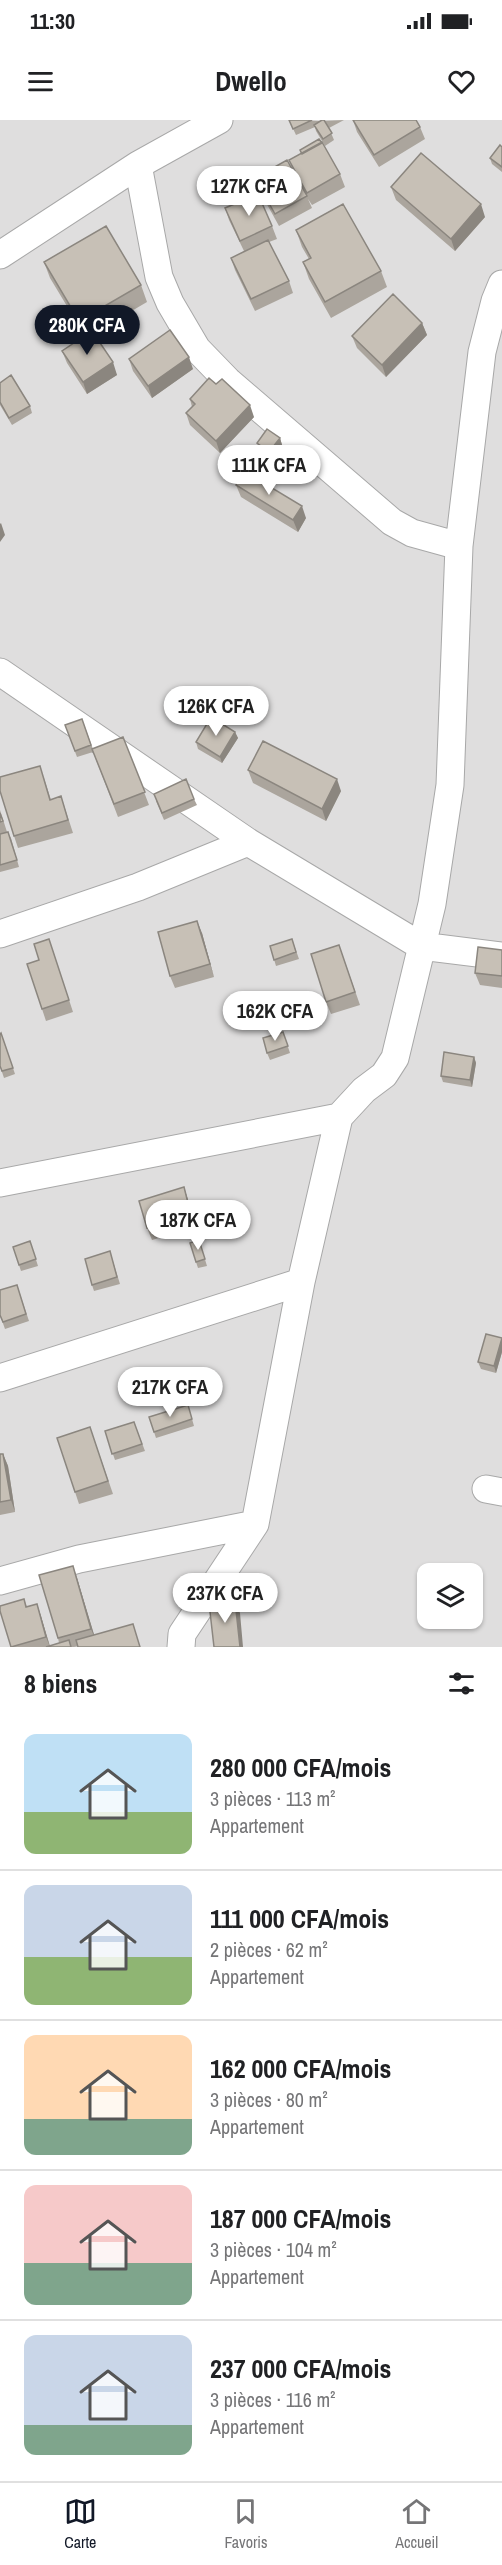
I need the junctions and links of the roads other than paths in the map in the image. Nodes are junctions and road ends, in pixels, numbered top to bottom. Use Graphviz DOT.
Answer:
graph roads {
  1 [pos="219,120"];
  2 [pos="138,165"];
  3 [pos="0,255"];
  4 [pos="502,284"];
  5 [pos="459,546"];
  6 [pos="0,672"];
  7 [pos="248,842"];
  8 [pos="0,934"];
  9 [pos="421,946"];
  10 [pos="502,956"];
  11 [pos="339,1117"];
  12 [pos="0,1183"];
  13 [pos="302,1282"];
  14 [pos="0,1378"];
  15 [pos="255,1524"];
  16 [pos="0,1581"];
  17 [pos="181,1647"];
  1 -- 2 [label="street"];
  2 -- 3 [label="street"];
  2 -- 5 [label="street"];
  4 -- 5 [label="street"];
  5 -- 9 [label="street"];
  6 -- 7 [label="street"];
  7 -- 8 [label="street"];
  7 -- 9 [label="street"];
  9 -- 10 [label="street"];
  9 -- 11 [label="street"];
  11 -- 12 [label="street"];
  11 -- 13 [label="street"];
  13 -- 14 [label="street"];
  13 -- 15 [label="street"];
  15 -- 16 [label="street"];
  15 -- 17 [label="street"];
}
